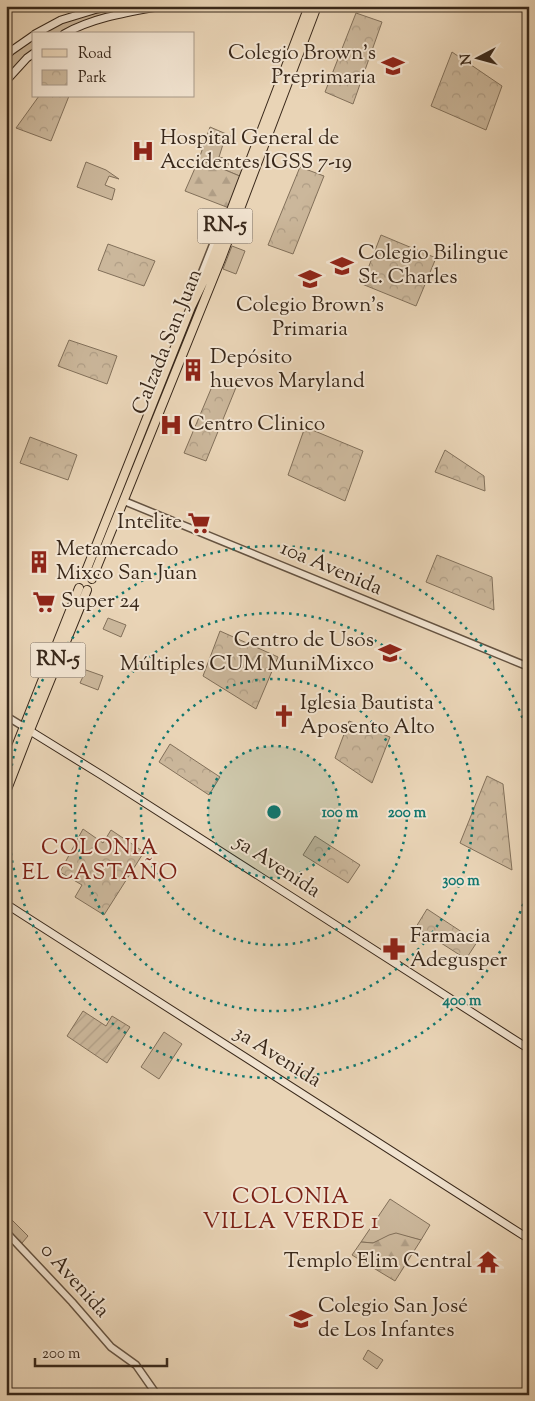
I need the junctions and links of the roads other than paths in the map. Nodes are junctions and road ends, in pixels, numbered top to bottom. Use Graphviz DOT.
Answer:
graph roads {
  1 [pos="116,6"];
  2 [pos="163,6"];
  3 [pos="309,6"];
  4 [pos="317,6"];
  5 [pos="146,8"];
  6 [pos="38,32"];
  7 [pos="67,32"];
  8 [pos="32,35"];
  9 [pos="32,55"];
  10 [pos="6,56"];
  11 [pos="6,81"];
  12 [pos="212,254"];
  13 [pos="206,276"];
  14 [pos="205,297"];
  15 [pos="124,501"];
  16 [pos="99,534"];
  17 [pos="109,537"];
  18 [pos="84,576"];
  19 [pos="92,579"];
  20 [pos="83,589"];
  21 [pos="528,666"];
  22 [pos="6,716"];
  23 [pos="27,729"];
  24 [pos="6,772"];
  25 [pos="6,792"];
  26 [pos="6,904"];
  27 [pos="529,1049"];
  28 [pos="6,1232"];
  29 [pos="529,1239"];
  30 [pos="158,1395"];
  1 -- 6 [label="main road"];
  2 -- 5 [label="main road"];
  3 -- 12 [label="main road, Calzada San Juan / RN-5"];
  4 -- 14 [label="main road, Calzada San Juan / RN-5"];
  5 -- 7 [label="main road"];
  8 -- 10 [label="main road"];
  9 -- 11 [label="main road"];
  12 -- 13 [label="main road, Calzada San Juan / RN-5"];
  12 -- 16 [label="street, Calzada San Juan"];
  13 -- 14 [label="main road"];
  13 -- 16 [label="main road, Calzada San Juan / RN-5"];
  14 -- 15 [label="main road, Calzada San Juan / RN-5"];
  15 -- 17 [label="main road, Calzada San Juan / RN-5"];
  15 -- 21 [label="street, 10a Avenida"];
  16 -- 17 [label="street"];
  16 -- 18 [label="main road, Calzada San Juan / RN-5"];
  17 -- 19 [label="main road, Calzada San Juan / RN-5"];
  20 -- 23 [label="main road, RN-5"];
  22 -- 23 [label="street, 5a Avenida"];
  23 -- 24 [label="main road, RN-5"];
  23 -- 25 [label="main road, RN-5"];
  23 -- 27 [label="main road, 5a Avenida"];
  26 -- 29 [label="main road, 3a Avenida"];
  28 -- 30 [label="street, 0 Avenida"];
}
